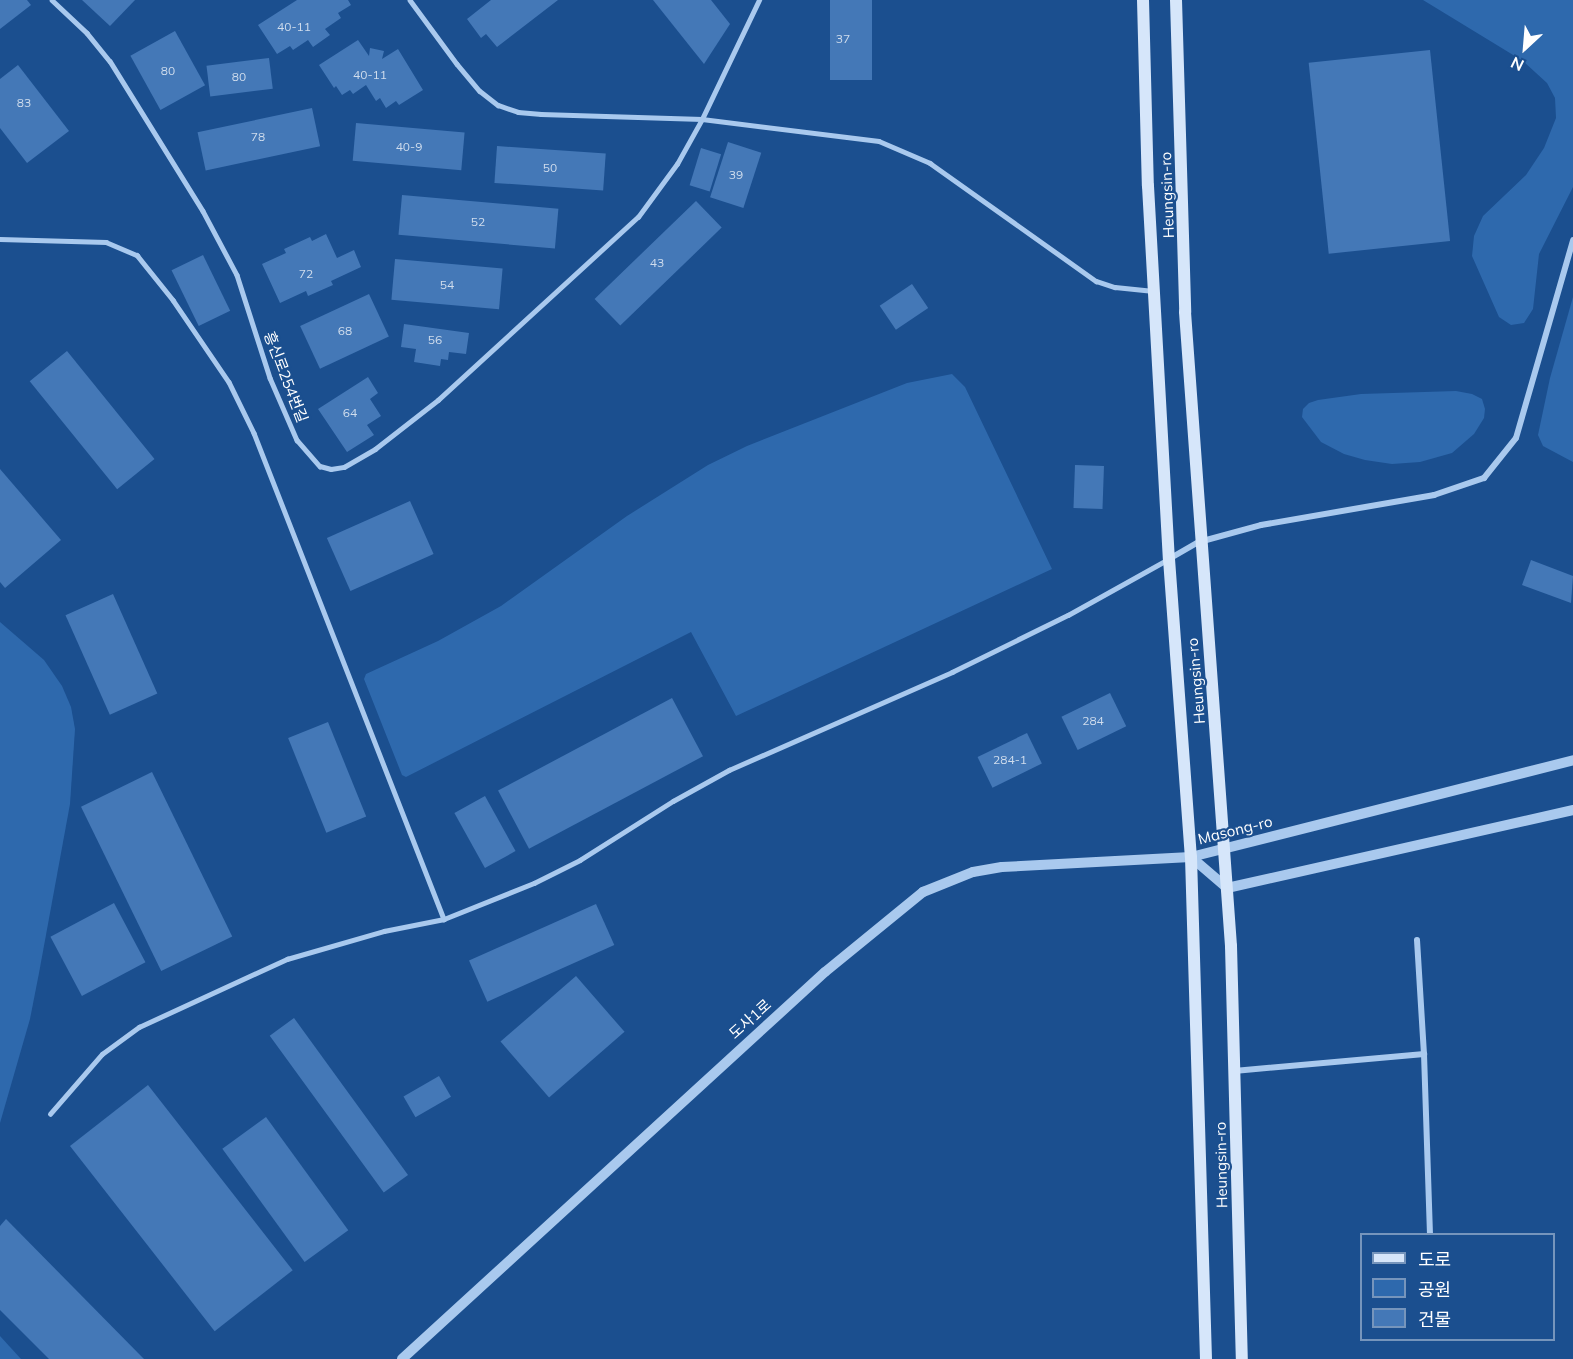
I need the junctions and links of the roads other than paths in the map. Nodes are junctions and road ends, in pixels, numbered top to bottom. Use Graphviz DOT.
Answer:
graph roads {
  1 [pos="52,0"];
  2 [pos="410,0"];
  3 [pos="759,0"];
  4 [pos="1143,0"];
  5 [pos="1176,0"];
  6 [pos="702,118"];
  7 [pos="0,240"];
  8 [pos="1573,240"];
  9 [pos="1154,292"];
  10 [pos="1199,542"];
  11 [pos="1169,559"];
  12 [pos="1573,760"];
  13 [pos="1573,810"];
  14 [pos="1224,849"];
  15 [pos="1191,857"];
  16 [pos="1227,888"];
  17 [pos="444,919"];
  18 [pos="1417,940"];
  19 [pos="1424,1054"];
  20 [pos="1234,1071"];
  21 [pos="50,1114"];
  22 [pos="1430,1233"];
  23 [pos="404,1358"];
  24 [pos="1206,1359"];
  25 [pos="1242,1359"];
  1 -- 6 [label="lane, 흥신로254번길"];
  2 -- 6 [label="lane"];
  3 -- 6 [label="lane, 흥신로254번길"];
  4 -- 9 [label="main road, Heungsin-ro"];
  5 -- 10 [label="main road, Heungsin-ro"];
  6 -- 9 [label="lane"];
  7 -- 17 [label="lane"];
  8 -- 10 [label="street"];
  9 -- 11 [label="main road, Heungsin-ro"];
  10 -- 11 [label="street"];
  10 -- 14 [label="main road, Heungsin-ro"];
  11 -- 15 [label="main road, Heungsin-ro"];
  11 -- 17 [label="lane"];
  12 -- 14 [label="street, Masong-ro"];
  13 -- 16 [label="street"];
  14 -- 15 [label="street, Masong-ro"];
  14 -- 16 [label="main road, Heungsin-ro"];
  15 -- 16 [label="street, Masong-ro"];
  15 -- 23 [label="street, 도사1로"];
  15 -- 24 [label="main road, Heungsin-ro"];
  16 -- 20 [label="main road, Heungsin-ro"];
  17 -- 21 [label="lane"];
  18 -- 19 [label="street"];
  19 -- 20 [label="street"];
  19 -- 22 [label="street"];
  20 -- 25 [label="main road, Heungsin-ro"];
}
